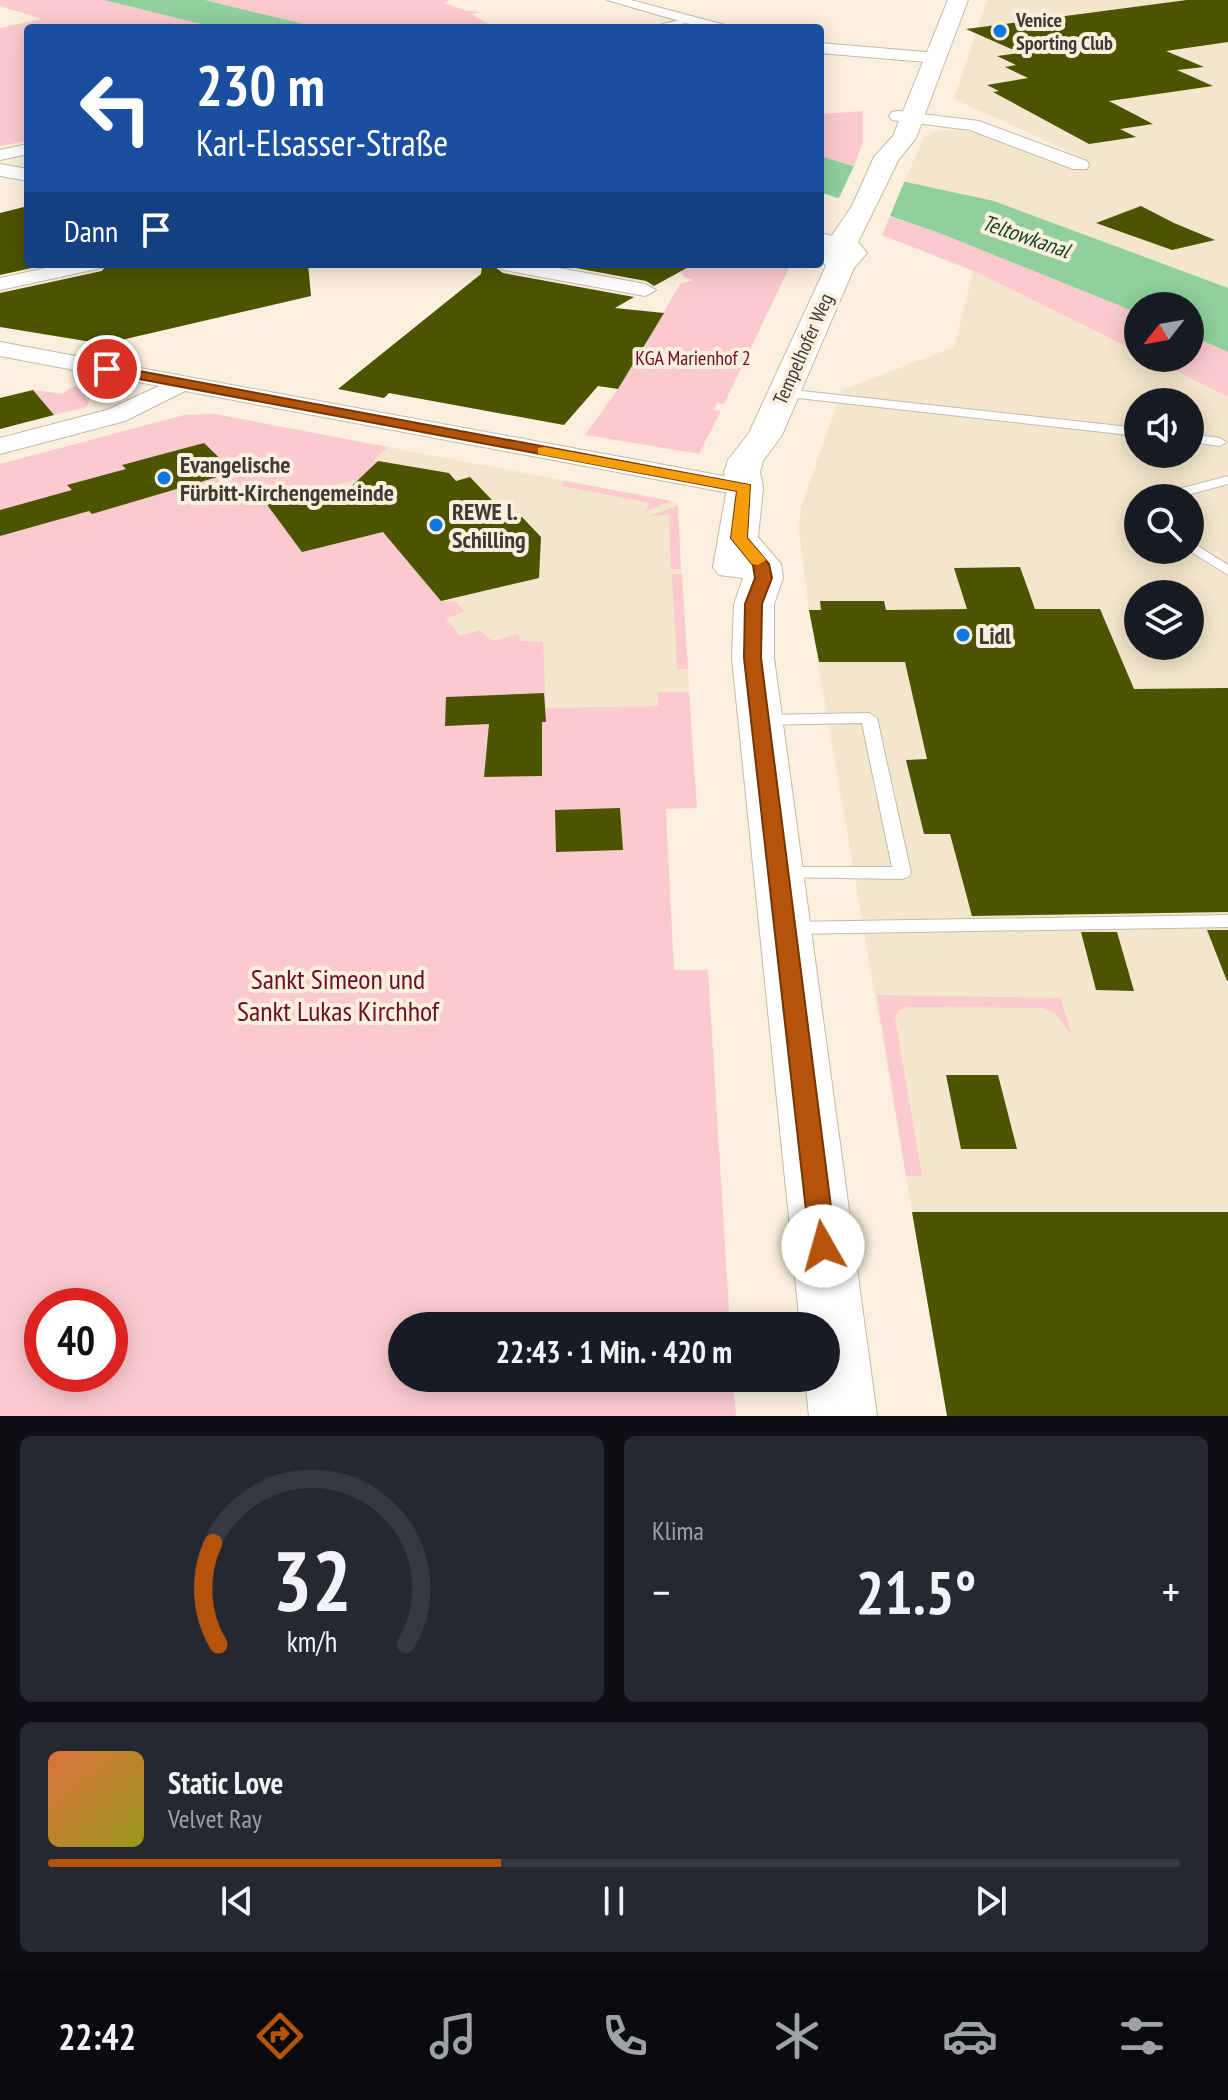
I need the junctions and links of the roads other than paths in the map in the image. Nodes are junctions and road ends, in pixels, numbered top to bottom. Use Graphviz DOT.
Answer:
graph roads {
  1 [pos="614,0"];
  2 [pos="941,0"];
  3 [pos="958,0"];
  4 [pos="688,20"];
  5 [pos="670,24"];
  6 [pos="704,24"];
  7 [pos="824,48"];
  8 [pos="927,57"];
  9 [pos="905,117"];
  10 [pos="24,150"];
  11 [pos="0,155"];
  12 [pos="1080,165"];
  13 [pos="0,170"];
  14 [pos="24,174"];
  15 [pos="839,244"];
  16 [pos="75,268"];
  17 [pos="526,268"];
  18 [pos="0,284"];
  19 [pos="645,290"];
  20 [pos="0,349"];
  21 [pos="180,383"];
  22 [pos="784,393"];
  23 [pos="1124,430"];
  24 [pos="1204,440"];
  25 [pos="1220,442"];
  26 [pos="0,446"];
  27 [pos="1228,480"];
  28 [pos="1204,486"];
  29 [pos="745,488"];
  30 [pos="1204,555"];
  31 [pos="1228,571"];
  32 [pos="759,720"];
  33 [pos="778,873"];
  34 [pos="1228,921"];
  35 [pos="785,928"];
  36 [pos="843,1416"];
  1 -- 4 [label="street"];
  2 -- 8 [label="street, Tempelhofer Weg"];
  3 -- 8 [label="street, Tempelhofer Weg"];
  4 -- 5 [label="lane"];
  4 -- 6 [label="street"];
  7 -- 8 [label="street"];
  8 -- 9 [label="street, Tempelhofer Weg"];
  9 -- 12 [label="street"];
  9 -- 15 [label="street, Tempelhofer Weg"];
  10 -- 11 [label="street"];
  13 -- 14 [label="street"];
  15 -- 22 [label="street, Tempelhofer Weg"];
  16 -- 18 [label="street"];
  17 -- 19 [label="street"];
  20 -- 21 [label="street"];
  21 -- 26 [label="street"];
  21 -- 29 [label="street"];
  22 -- 23 [label="lane"];
  22 -- 29 [label="street, Tempelhofer Weg"];
  24 -- 25 [label="lane"];
  27 -- 28 [label="lane"];
  29 -- 32 [label="street, Tempelhofer Weg"];
  30 -- 31 [label="lane"];
  32 -- 33 [label="street, Tempelhofer Weg"];
  32 -- 33 [label="lane"];
  33 -- 35 [label="street, Tempelhofer Weg"];
  34 -- 35 [label="lane"];
  35 -- 36 [label="street, Tempelhofer Weg"];
}
